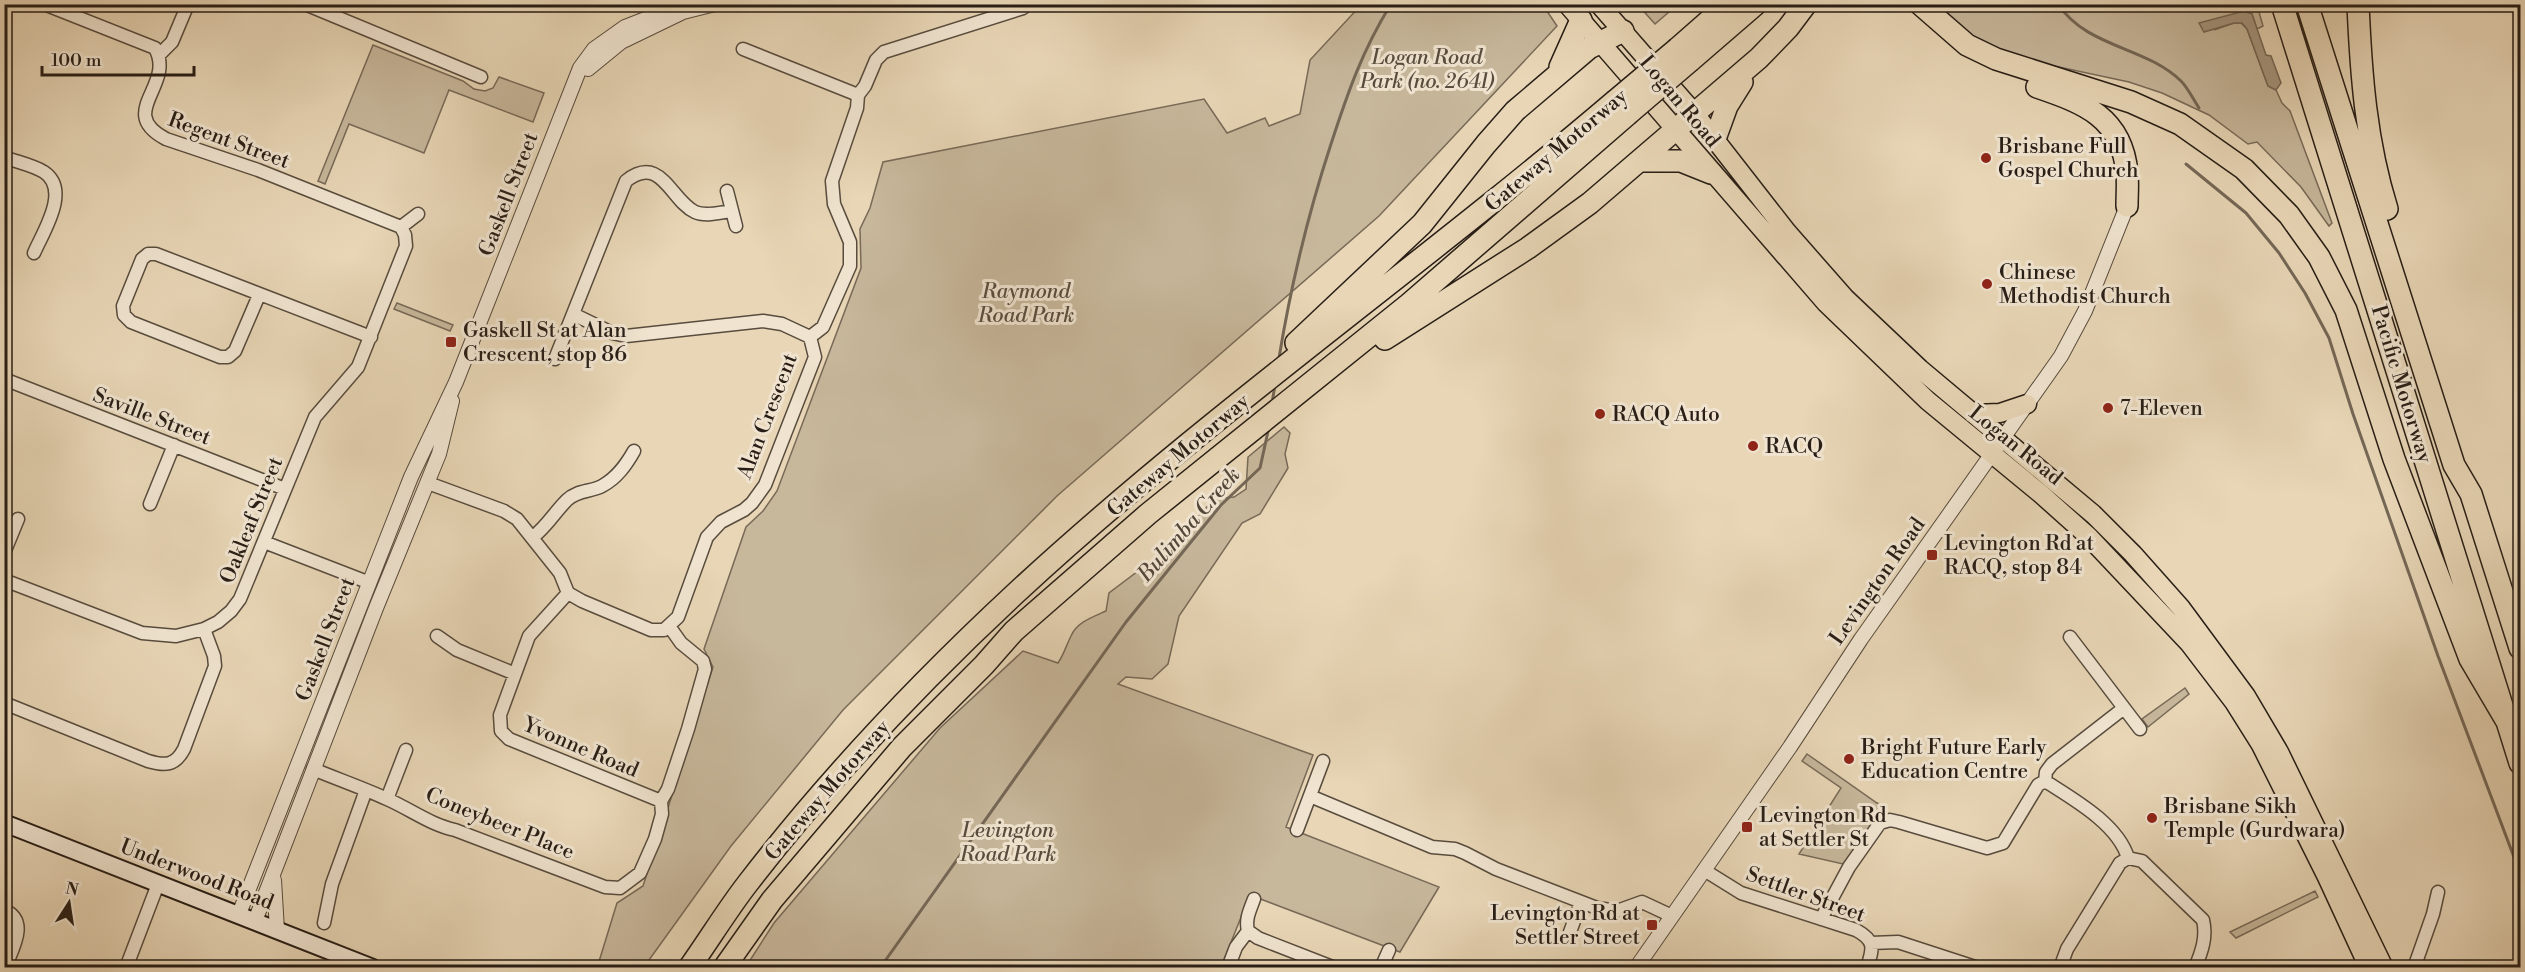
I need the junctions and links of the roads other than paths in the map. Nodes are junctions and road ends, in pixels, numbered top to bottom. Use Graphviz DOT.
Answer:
graph roads {
  1 [pos="44,4"];
  2 [pos="188,4"];
  3 [pos="304,4"];
  4 [pos="715,4"];
  5 [pos="1028,4"];
  6 [pos="1599,4"];
  7 [pos="1728,4"];
  8 [pos="1756,4"];
  9 [pos="1806,4"];
  10 [pos="1908,4"];
  11 [pos="1920,4"];
  12 [pos="2282,4"];
  13 [pos="2307,4"];
  14 [pos="2358,4"];
  15 [pos="1574,12"];
  16 [pos="1623,31"];
  17 [pos="1600,42"];
  18 [pos="743,49"];
  19 [pos="1684,54"];
  20 [pos="159,55"];
  21 [pos="1743,73"];
  22 [pos="1558,74"];
  23 [pos="481,77"];
  24 [pos="858,95"];
  25 [pos="1621,108"];
  26 [pos="1695,114"];
  27 [pos="1675,130"];
  28 [pos="1715,139"];
  29 [pos="4,157"];
  30 [pos="1641,161"];
  31 [pos="1711,173"];
  32 [pos="727,191"];
  33 [pos="2127,206"];
  34 [pos="732,211"];
  35 [pos="418,214"];
  36 [pos="736,226"];
  37 [pos="401,227"];
  38 [pos="34,253"];
  39 [pos="259,296"];
  40 [pos="573,314"];
  41 [pos="371,337"];
  42 [pos="810,337"];
  43 [pos="1290,356"];
  44 [pos="555,359"];
  45 [pos="4,379"];
  46 [pos="456,382"];
  47 [pos="1295,403"];
  48 [pos="2027,404"];
  49 [pos="1973,414"];
  50 [pos="2003,439"];
  51 [pos="174,446"];
  52 [pos="634,451"];
  53 [pos="1992,454"];
  54 [pos="411,477"];
  55 [pos="428,483"];
  56 [pos="285,489"];
  57 [pos="2471,494"];
  58 [pos="150,504"];
  59 [pos="18,519"];
  60 [pos="532,538"];
  61 [pos="264,542"];
  62 [pos="4,553"];
  63 [pos="4,580"];
  64 [pos="370,583"];
  65 [pos="383,588"];
  66 [pos="568,593"];
  67 [pos="669,626"];
  68 [pos="204,629"];
  69 [pos="436,636"];
  70 [pos="2070,637"];
  71 [pos="2520,648"];
  72 [pos="513,673"];
  73 [pos="4,703"];
  74 [pos="2124,708"];
  75 [pos="2506,720"];
  76 [pos="2140,729"];
  77 [pos="406,750"];
  78 [pos="1323,761"];
  79 [pos="2520,763"];
  80 [pos="299,764"];
  81 [pos="313,769"];
  82 [pos="2045,781"];
  83 [pos="366,790"];
  84 [pos="1310,795"];
  85 [pos="387,799"];
  86 [pos="661,801"];
  87 [pos="4,823"];
  88 [pos="1297,830"];
  89 [pos="2128,858"];
  90 [pos="1704,870"];
  91 [pos="274,875"];
  92 [pos="158,884"];
  93 [pos="2438,892"];
  94 [pos="1254,899"];
  95 [pos="1581,902"];
  96 [pos="4,910"];
  97 [pos="239,915"];
  98 [pos="1672,916"];
  99 [pos="1821,919"];
  100 [pos="255,921"];
  101 [pos="324,923"];
  102 [pos="277,930"];
  103 [pos="1248,931"];
  104 [pos="1570,932"];
  105 [pos="1871,943"];
  106 [pos="1389,950"];
  107 [pos="2411,966"];
  108 [pos="2383,967"];
  109 [pos="5,968"];
  110 [pos="126,968"];
  111 [pos="373,968"];
  112 [pos="689,968"];
  113 [pos="724,968"];
  114 [pos="1228,968"];
  115 [pos="1335,968"];
  116 [pos="1381,968"];
  117 [pos="1636,968"];
  118 [pos="1867,968"];
  119 [pos="1978,968"];
  120 [pos="2060,968"];
  121 [pos="2195,968"];
  1 -- 20 [label="street"];
  2 -- 20 [label="street"];
  3 -- 23 [label="street"];
  4 -- 46 [label="street, Gaskell Street"];
  5 -- 24 [label="street, Alan Crescent"];
  6 -- 16 [label="main road, Logan Road"];
  7 -- 19 [label="highway, Gateway Motorway"];
  8 -- 19 [label="highway, Gateway Motorway"];
  9 -- 21 [label="highway"];
  10 -- 33 [label="highway"];
  11 -- 75 [label="highway"];
  12 -- 75 [label="highway, Pacific Motorway"];
  13 -- 57 [label="highway, Pacific Motorway"];
  14 -- 57 [label="highway"];
  15 -- 17 [label="main road, Logan Road"];
  15 -- 22 [label="highway"];
  16 -- 17 [label="highway"];
  16 -- 26 [label="main road, Logan Road"];
  17 -- 22 [label="highway"];
  17 -- 27 [label="main road, Logan Road"];
  18 -- 24 [label="street"];
  19 -- 25 [label="highway, Gateway Motorway, bridge"];
  20 -- 37 [label="street, Regent Street"];
  21 -- 26 [label="highway"];
  21 -- 28 [label="highway"];
  22 -- 43 [label="highway"];
  24 -- 42 [label="street, Alan Crescent"];
  25 -- 43 [label="highway, Gateway Motorway"];
  25 -- 47 [label="highway, Gateway Motorway"];
  26 -- 27 [label="highway"];
  26 -- 28 [label="main road, Logan Road"];
  27 -- 30 [label="highway"];
  27 -- 31 [label="main road, Logan Road"];
  28 -- 49 [label="main road, Logan Road"];
  29 -- 38 [label="street"];
  30 -- 31 [label="highway"];
  30 -- 47 [label="highway"];
  31 -- 53 [label="main road, Logan Road"];
  32 -- 34 [label="street"];
  33 -- 48 [label="street, Levington Road"];
  34 -- 36 [label="street"];
  34 -- 40 [label="street"];
  35 -- 37 [label="street"];
  37 -- 41 [label="street, Oakleaf Street"];
  39 -- 39 [label="street"];
  39 -- 41 [label="street"];
  40 -- 42 [label="street"];
  40 -- 44 [label="street"];
  41 -- 56 [label="street, Oakleaf Street"];
  42 -- 67 [label="street, Alan Crescent"];
  43 -- 112 [label="highway, Gateway Motorway"];
  45 -- 51 [label="street, Saville Street"];
  46 -- 54 [label="street, Gaskell Street"];
  46 -- 55 [label="street, Gaskell Street"];
  47 -- 113 [label="highway, Gateway Motorway"];
  48 -- 49 [label="main road"];
  48 -- 50 [label="street, Levington Road"];
  49 -- 50 [label="main road, Logan Road"];
  50 -- 53 [label="street, Levington Road"];
  50 -- 108 [label="main road, Logan Road"];
  51 -- 56 [label="street, Saville Street"];
  51 -- 58 [label="street"];
  52 -- 60 [label="street"];
  53 -- 90 [label="street, Levington Road"];
  53 -- 108 [label="main road, Logan Road"];
  54 -- 55 [label="street"];
  54 -- 64 [label="street, Gaskell Street"];
  55 -- 60 [label="street"];
  55 -- 65 [label="street, Gaskell Street"];
  56 -- 61 [label="street, Oakleaf Street"];
  57 -- 71 [label="highway, Pacific Motorway"];
  59 -- 62 [label="street"];
  60 -- 66 [label="street"];
  61 -- 64 [label="street"];
  61 -- 68 [label="street, Oakleaf Street"];
  63 -- 68 [label="street, Oakleaf Street"];
  64 -- 65 [label="street"];
  64 -- 80 [label="street, Gaskell Street"];
  65 -- 81 [label="street, Gaskell Street"];
  66 -- 67 [label="street"];
  66 -- 72 [label="street, Yvonne Road"];
  67 -- 86 [label="street"];
  68 -- 73 [label="street"];
  69 -- 72 [label="street"];
  70 -- 74 [label="street"];
  72 -- 86 [label="street, Yvonne Road"];
  74 -- 76 [label="street"];
  74 -- 82 [label="street"];
  75 -- 79 [label="highway, Pacific Motorway"];
  77 -- 85 [label="street"];
  78 -- 84 [label="street"];
  80 -- 81 [label="street, Coneybeer Place"];
  80 -- 97 [label="street, Gaskell Street"];
  81 -- 83 [label="street, Coneybeer Place"];
  81 -- 91 [label="street, Gaskell Street"];
  82 -- 89 [label="street"];
  82 -- 99 [label="street"];
  83 -- 85 [label="street, Coneybeer Place"];
  83 -- 101 [label="street"];
  84 -- 88 [label="street"];
  84 -- 95 [label="street"];
  85 -- 86 [label="street, Coneybeer Place"];
  87 -- 92 [label="main road, Underwood Road"];
  89 -- 120 [label="street"];
  89 -- 121 [label="street"];
  90 -- 98 [label="street, Levington Road"];
  90 -- 99 [label="street, Settler Street"];
  91 -- 100 [label="street, Gaskell Street"];
  91 -- 102 [label="street, Gaskell Street"];
  92 -- 97 [label="main road, Underwood Road"];
  92 -- 110 [label="street"];
  93 -- 107 [label="street"];
  94 -- 103 [label="street"];
  95 -- 98 [label="street"];
  95 -- 104 [label="street"];
  96 -- 109 [label="street"];
  97 -- 100 [label="main road, Underwood Road"];
  98 -- 117 [label="street, Levington Road"];
  99 -- 105 [label="street, Settler Street"];
  100 -- 102 [label="main road, Underwood Road"];
  102 -- 111 [label="main road, Underwood Road"];
  103 -- 114 [label="street"];
  103 -- 115 [label="street"];
  105 -- 118 [label="street, Settler Street"];
  105 -- 119 [label="street"];
  106 -- 116 [label="street"];
}
